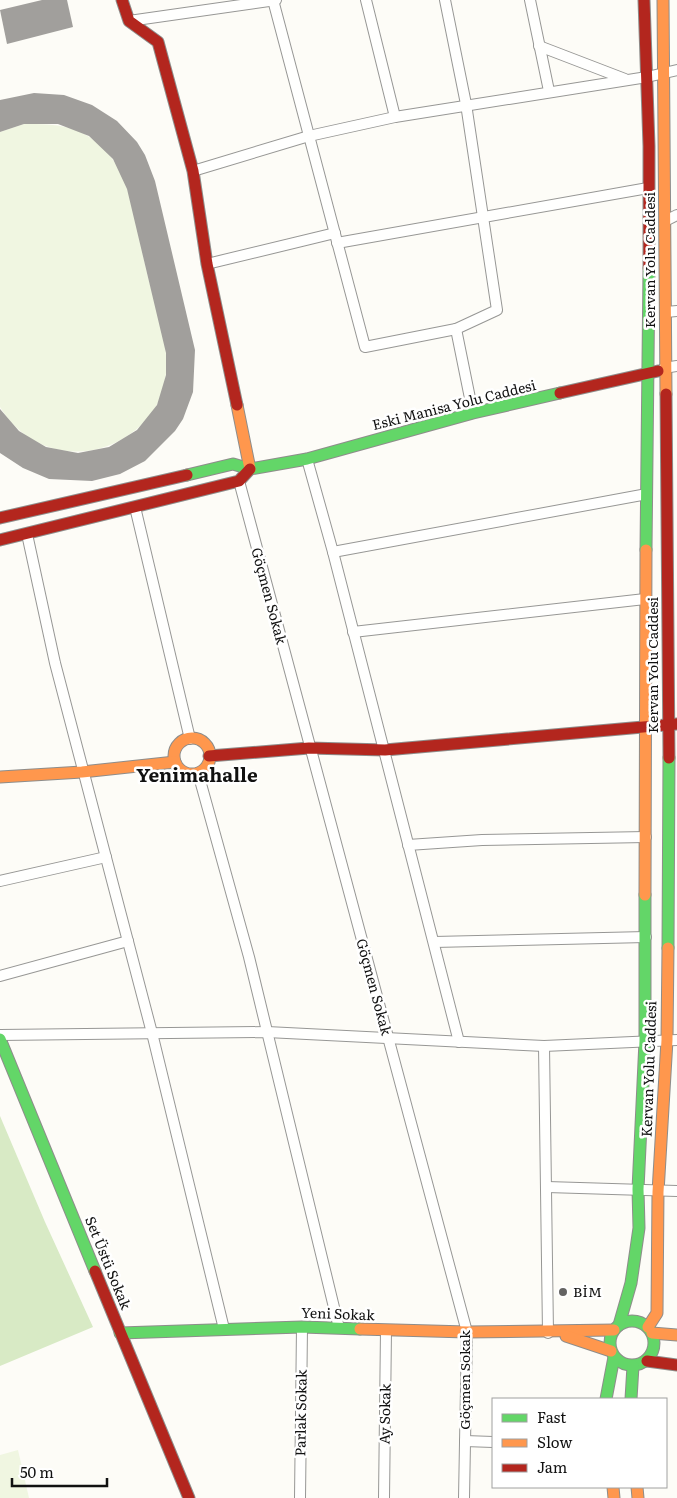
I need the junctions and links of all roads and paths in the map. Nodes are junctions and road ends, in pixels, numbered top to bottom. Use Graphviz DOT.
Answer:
graph roads {
  1 [pos="122,0"];
  2 [pos="274,0"];
  3 [pos="366,0"];
  4 [pos="445,0"];
  5 [pos="530,0"];
  6 [pos="644,0"];
  7 [pos="663,0"];
  8 [pos="129,21"];
  9 [pos="539,46"];
  10 [pos="677,70"];
  11 [pos="664,74"];
  12 [pos="647,77"];
  13 [pos="626,79"];
  14 [pos="549,91"];
  15 [pos="466,104"];
  16 [pos="395,117"];
  17 [pos="309,136"];
  18 [pos="677,140"];
  19 [pos="665,144"];
  20 [pos="649,146"];
  21 [pos="193,171"];
  22 [pos="648,188"];
  23 [pos="677,215"];
  24 [pos="483,217"];
  25 [pos="666,221"];
  26 [pos="336,238"];
  27 [pos="207,264"];
  28 [pos="671,312"];
  29 [pos="456,329"];
  30 [pos="677,366"];
  31 [pos="664,368"];
  32 [pos="650,374"];
  33 [pos="473,413"];
  34 [pos="672,427"];
  35 [pos="307,459"];
  36 [pos="250,469"];
  37 [pos="239,481"];
  38 [pos="647,494"];
  39 [pos="672,503"];
  40 [pos="135,507"];
  41 [pos="0,518"];
  42 [pos="27,534"];
  43 [pos="0,540"];
  44 [pos="333,552"];
  45 [pos="645,599"];
  46 [pos="353,632"];
  47 [pos="673,725"];
  48 [pos="646,727"];
  49 [pos="190,739"];
  50 [pos="309,748"];
  51 [pos="385,750"];
  52 [pos="210,756"];
  53 [pos="174,762"];
  54 [pos="82,772"];
  55 [pos="198,773"];
  56 [pos="0,777"];
  57 [pos="646,837"];
  58 [pos="408,845"];
  59 [pos="106,857"];
  60 [pos="0,881"];
  61 [pos="672,896"];
  62 [pos="646,937"];
  63 [pos="128,941"];
  64 [pos="434,942"];
  65 [pos="0,976"];
  66 [pos="268,1032"];
  67 [pos="152,1033"];
  68 [pos="0,1037"];
  69 [pos="388,1040"];
  70 [pos="672,1040"];
  71 [pos="645,1041"];
  72 [pos="458,1042"];
  73 [pos="544,1046"];
  74 [pos="547,1187"];
  75 [pos="638,1189"];
  76 [pos="677,1191"];
  77 [pos="658,1192"];
  78 [pos="302,1327"];
  79 [pos="339,1328"];
  80 [pos="617,1328"];
  81 [pos="224,1329"];
  82 [pos="386,1330"];
  83 [pos="650,1330"];
  84 [pos="467,1332"];
  85 [pos="120,1333"];
  86 [pos="552,1333"];
  87 [pos="677,1335"];
  88 [pos="613,1354"];
  89 [pos="646,1361"];
  90 [pos="633,1366"];
  91 [pos="677,1366"];
  92 [pos="606,1398"];
  93 [pos="631,1398"];
  94 [pos="465,1441"];
  95 [pos="492,1442"];
  96 [pos="190,1498"];
  97 [pos="300,1498"];
  98 [pos="384,1498"];
  99 [pos="464,1498"];
  1 -- 8 [label="main road"];
  2 -- 8 [label="street"];
  2 -- 17 [label="street"];
  3 -- 16 [label="street"];
  4 -- 15 [label="street"];
  5 -- 9 [label="street"];
  6 -- 12 [label="main road, Kervan Yolu Caddesi"];
  7 -- 11 [label="main road, Kervan Yolu Caddesi"];
  8 -- 21 [label="main road"];
  9 -- 13 [label="street"];
  9 -- 14 [label="street"];
  10 -- 11 [label="street"];
  11 -- 12 [label="street"];
  11 -- 19 [label="main road, Kervan Yolu Caddesi"];
  12 -- 13 [label="street"];
  12 -- 20 [label="main road, Kervan Yolu Caddesi"];
  13 -- 14 [label="street"];
  14 -- 15 [label="street"];
  15 -- 16 [label="street"];
  15 -- 24 [label="street"];
  16 -- 17 [label="street"];
  17 -- 21 [label="street"];
  17 -- 26 [label="street"];
  18 -- 19 [label="main road"];
  19 -- 20 [label="main road"];
  19 -- 25 [label="main road, Kervan Yolu Caddesi"];
  20 -- 22 [label="main road, Kervan Yolu Caddesi"];
  21 -- 27 [label="main road"];
  22 -- 24 [label="street"];
  22 -- 32 [label="main road, Kervan Yolu Caddesi"];
  23 -- 25 [label="street"];
  24 -- 26 [label="street"];
  24 -- 29 [label="street"];
  25 -- 28 [label="main road, Kervan Yolu Caddesi"];
  26 -- 27 [label="street"];
  26 -- 29 [label="street"];
  27 -- 36 [label="main road"];
  28 -- 31 [label="main road, Kervan Yolu Caddesi"];
  29 -- 33 [label="street"];
  30 -- 31 [label="street"];
  31 -- 32 [label="main road, Eski Manisa Yolu Caddesi"];
  31 -- 34 [label="main road, Kervan Yolu Caddesi"];
  32 -- 33 [label="main road, Eski Manisa Yolu Caddesi"];
  32 -- 38 [label="main road, Kervan Yolu Caddesi"];
  33 -- 35 [label="main road, Eski Manisa Yolu Caddesi"];
  34 -- 39 [label="main road, Kervan Yolu Caddesi"];
  35 -- 36 [label="main road, Eski Manisa Yolu Caddesi"];
  35 -- 44 [label="street"];
  36 -- 37 [label="main road"];
  36 -- 41 [label="main road, Eski Manisa Yolu Caddesi"];
  37 -- 40 [label="main road"];
  37 -- 50 [label="street, Göçmen Sokak"];
  38 -- 44 [label="street"];
  38 -- 45 [label="main road, Kervan Yolu Caddesi"];
  39 -- 47 [label="main road, Kervan Yolu Caddesi"];
  40 -- 42 [label="main road"];
  40 -- 49 [label="street"];
  42 -- 43 [label="main road"];
  42 -- 54 [label="street"];
  44 -- 46 [label="street"];
  45 -- 46 [label="street"];
  45 -- 48 [label="main road, Kervan Yolu Caddesi"];
  46 -- 51 [label="street"];
  47 -- 48 [label="main road"];
  47 -- 61 [label="main road, Kervan Yolu Caddesi"];
  48 -- 51 [label="main road"];
  48 -- 57 [label="main road, Kervan Yolu Caddesi"];
  49 -- 52 [label="main road"];
  49 -- 53 [label="main road"];
  50 -- 51 [label="main road"];
  50 -- 52 [label="main road"];
  50 -- 69 [label="street, Göçmen Sokak"];
  51 -- 58 [label="street"];
  52 -- 55 [label="main road"];
  53 -- 54 [label="main road"];
  53 -- 55 [label="main road"];
  54 -- 56 [label="main road"];
  54 -- 59 [label="street"];
  55 -- 66 [label="street"];
  57 -- 58 [label="street"];
  57 -- 62 [label="main road, Kervan Yolu Caddesi"];
  58 -- 64 [label="street"];
  59 -- 60 [label="street"];
  59 -- 63 [label="street"];
  61 -- 70 [label="main road, Kervan Yolu Caddesi"];
  62 -- 64 [label="street"];
  62 -- 71 [label="main road, Kervan Yolu Caddesi"];
  63 -- 65 [label="street"];
  63 -- 67 [label="street"];
  64 -- 72 [label="street"];
  66 -- 67 [label="street"];
  66 -- 69 [label="street"];
  66 -- 79 [label="street"];
  67 -- 68 [label="street"];
  67 -- 81 [label="street"];
  68 -- 85 [label="main road, Set Üstü Sokak"];
  69 -- 72 [label="street"];
  69 -- 84 [label="street, Göçmen Sokak"];
  70 -- 71 [label="street"];
  70 -- 77 [label="main road, Kervan Yolu Caddesi"];
  71 -- 73 [label="street"];
  71 -- 75 [label="main road, Kervan Yolu Caddesi"];
  72 -- 73 [label="street"];
  73 -- 74 [label="street"];
  74 -- 75 [label="street"];
  74 -- 86 [label="street"];
  75 -- 77 [label="street"];
  75 -- 80 [label="main road, Kervan Yolu Caddesi"];
  76 -- 77 [label="street"];
  77 -- 83 [label="main road, Kervan Yolu Caddesi"];
  78 -- 79 [label="main road, Yeni Sokak"];
  78 -- 81 [label="main road, Yeni Sokak"];
  78 -- 97 [label="street, Parlak Sokak"];
  79 -- 82 [label="main road, Yeni Sokak"];
  80 -- 83 [label="main road"];
  80 -- 86 [label="main road"];
  80 -- 88 [label="main road"];
  81 -- 85 [label="main road, Yeni Sokak"];
  82 -- 84 [label="main road, Yeni Sokak"];
  82 -- 98 [label="street, Ay Sokak"];
  83 -- 87 [label="main road"];
  83 -- 89 [label="main road"];
  84 -- 86 [label="main road, Yeni Sokak"];
  84 -- 94 [label="street, Göçmen Sokak"];
  85 -- 96 [label="main road, Set Üstü Sokak"];
  86 -- 88 [label="main road"];
  88 -- 90 [label="main road"];
  88 -- 92 [label="main road"];
  89 -- 90 [label="main road"];
  89 -- 91 [label="main road"];
  90 -- 93 [label="main road"];
  94 -- 95 [label="street"];
  94 -- 99 [label="street, Göçmen Sokak"];
}
